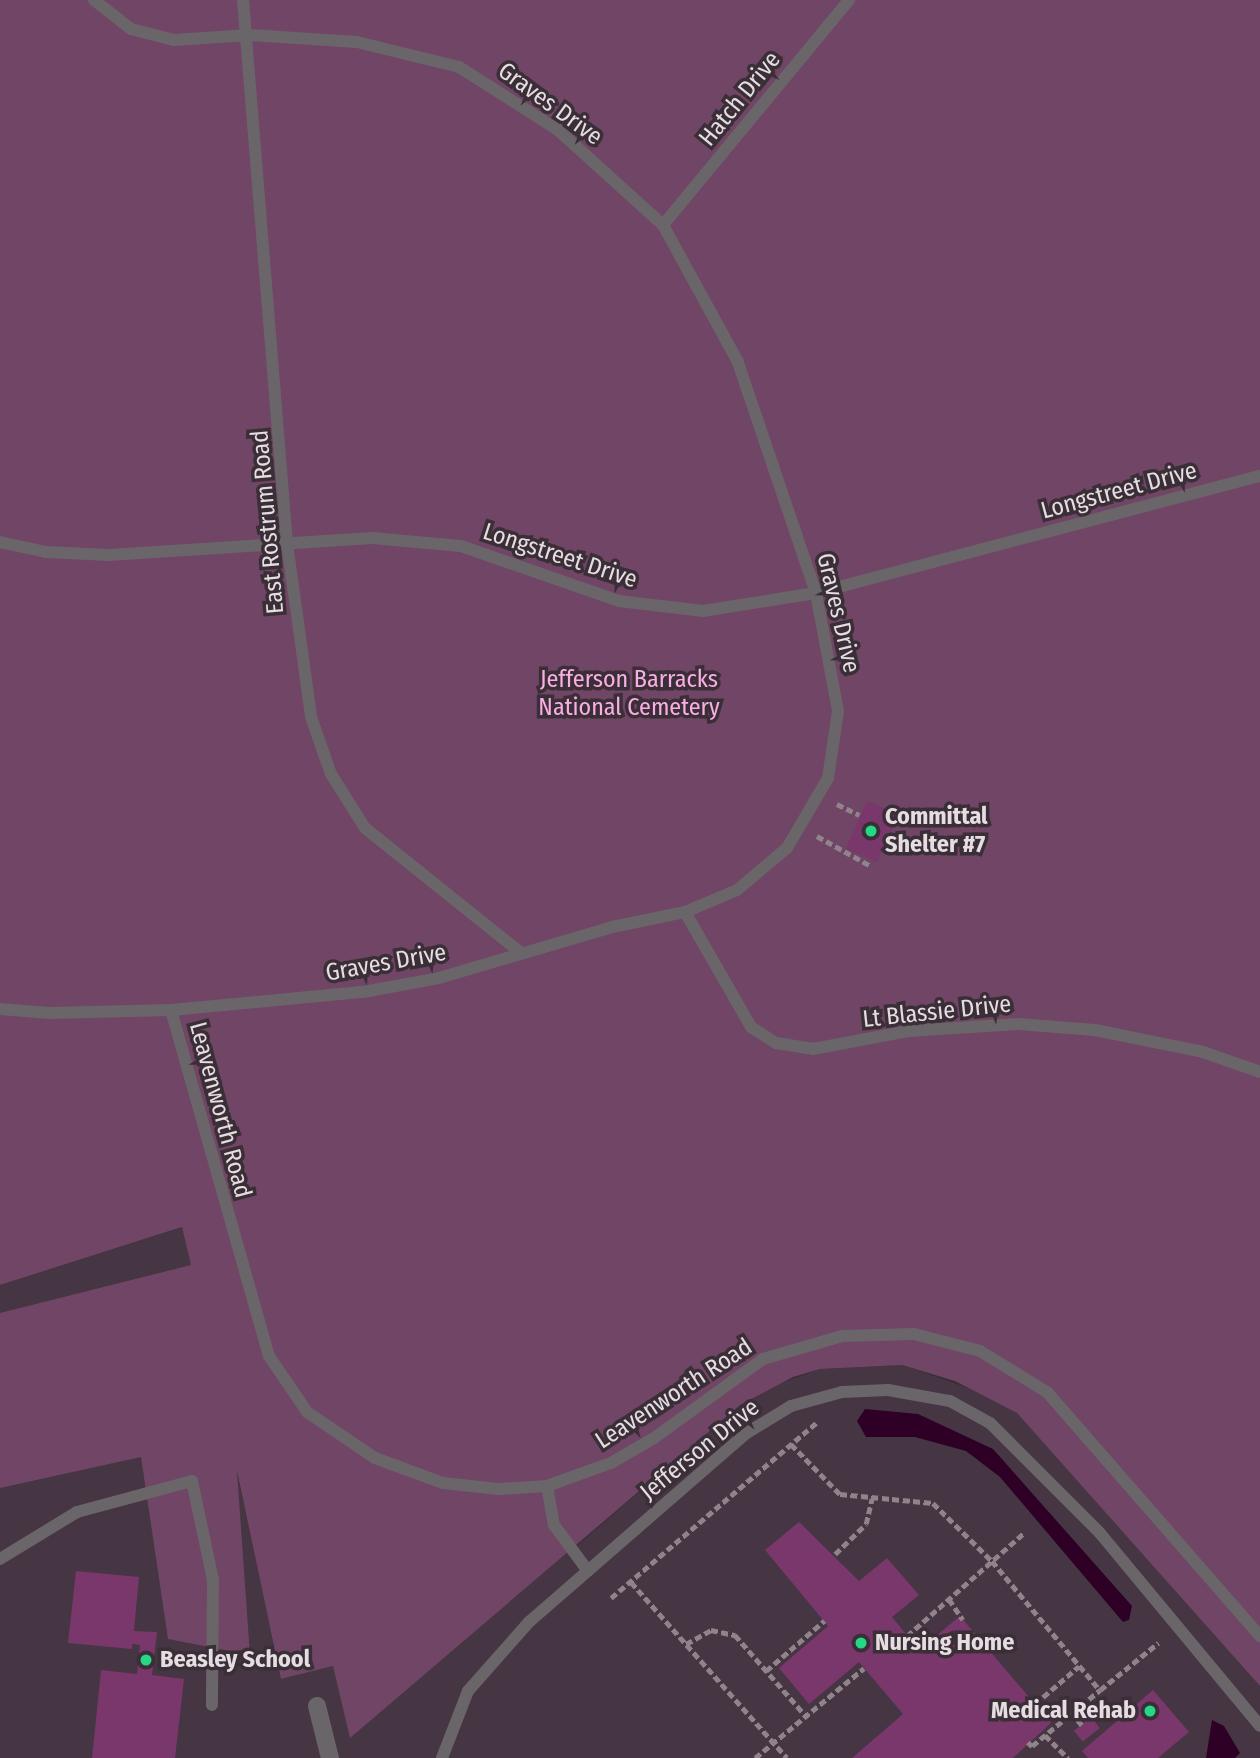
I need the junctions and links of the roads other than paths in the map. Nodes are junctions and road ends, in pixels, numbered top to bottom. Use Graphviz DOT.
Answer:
graph roads {
  1 [pos="94,0"];
  2 [pos="243,0"];
  3 [pos="849,0"];
  4 [pos="249,35"];
  5 [pos="663,225"];
  6 [pos="1260,476"];
  7 [pos="0,542"];
  8 [pos="287,543"];
  9 [pos="816,593"];
  10 [pos="685,912"];
  11 [pos="522,953"];
  12 [pos="0,1009"];
  13 [pos="171,1010"];
  14 [pos="1260,1072"];
  15 [pos="547,1486"];
  16 [pos="0,1559"];
  17 [pos="588,1571"];
  18 [pos="1260,1636"];
  19 [pos="212,1705"];
  20 [pos="317,1706"];
  21 [pos="1260,1726"];
  22 [pos="330,1758"];
  23 [pos="442,1758"];
  1 -- 4 [label="lane, Graves Drive"];
  2 -- 4 [label="lane, East Rostrum Road"];
  3 -- 5 [label="lane, Hatch Drive"];
  4 -- 5 [label="lane, Graves Drive"];
  4 -- 8 [label="lane, East Rostrum Road"];
  5 -- 9 [label="lane, Graves Drive"];
  6 -- 9 [label="lane, Longstreet Drive"];
  7 -- 8 [label="lane, Longstreet Drive"];
  8 -- 9 [label="lane, Longstreet Drive"];
  8 -- 11 [label="lane, East Rostrum Road"];
  9 -- 10 [label="lane, Graves Drive"];
  10 -- 11 [label="lane, Graves Drive"];
  10 -- 14 [label="lane, Lt Blassie Drive"];
  11 -- 13 [label="lane, Graves Drive"];
  12 -- 13 [label="lane, Graves Drive"];
  13 -- 15 [label="lane, Leavenworth Road"];
  15 -- 17 [label="lane"];
  15 -- 18 [label="lane, Leavenworth Road"];
  16 -- 19 [label="lane"];
  17 -- 21 [label="lane, Jefferson Drive"];
  17 -- 23 [label="lane, Jefferson Drive"];
  20 -- 22 [label="street"];
}
